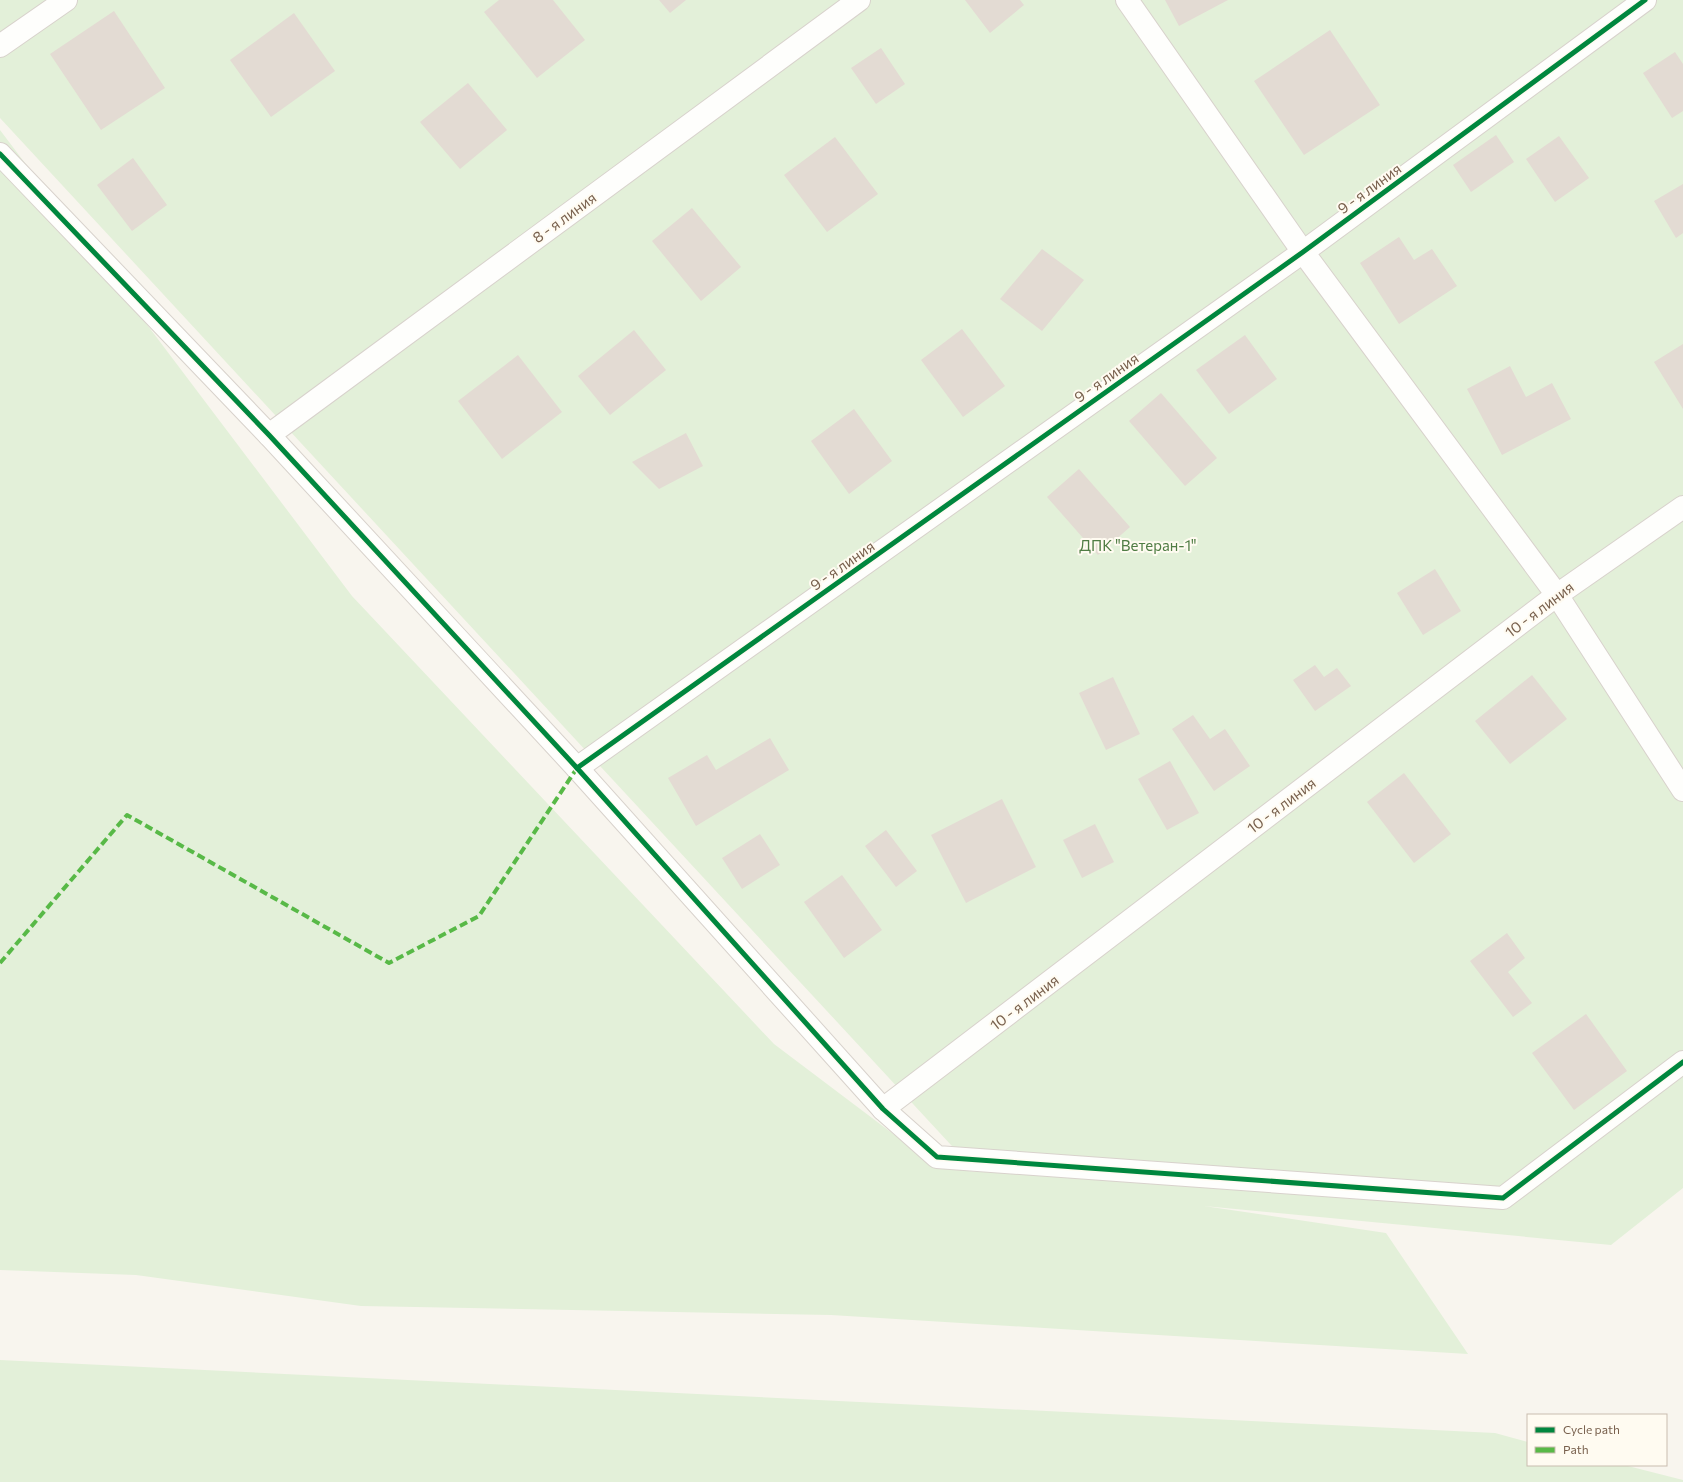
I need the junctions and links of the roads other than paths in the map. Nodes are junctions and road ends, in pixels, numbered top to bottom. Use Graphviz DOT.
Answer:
graph roads {
  1 [pos="66,0"];
  2 [pos="859,0"];
  3 [pos="1127,0"];
  4 [pos="1645,0"];
  5 [pos="0,46"];
  6 [pos="0,154"];
  7 [pos="1303,252"];
  8 [pos="269,435"];
  9 [pos="1683,507"];
  10 [pos="1557,595"];
  11 [pos="577,768"];
  12 [pos="1683,790"];
  13 [pos="1683,1062"];
  14 [pos="883,1108"];
  1 -- 5 [label="street"];
  2 -- 8 [label="street, 8 - я линия"];
  3 -- 7 [label="street"];
  4 -- 7 [label="street, 9 - я линия"];
  6 -- 8 [label="street"];
  7 -- 10 [label="street"];
  7 -- 11 [label="street, 9 - я линия"];
  8 -- 11 [label="street"];
  9 -- 10 [label="street, 10 - я линия"];
  10 -- 12 [label="street"];
  10 -- 14 [label="street, 10 - я линия"];
  11 -- 14 [label="street"];
  13 -- 14 [label="street"];
}
